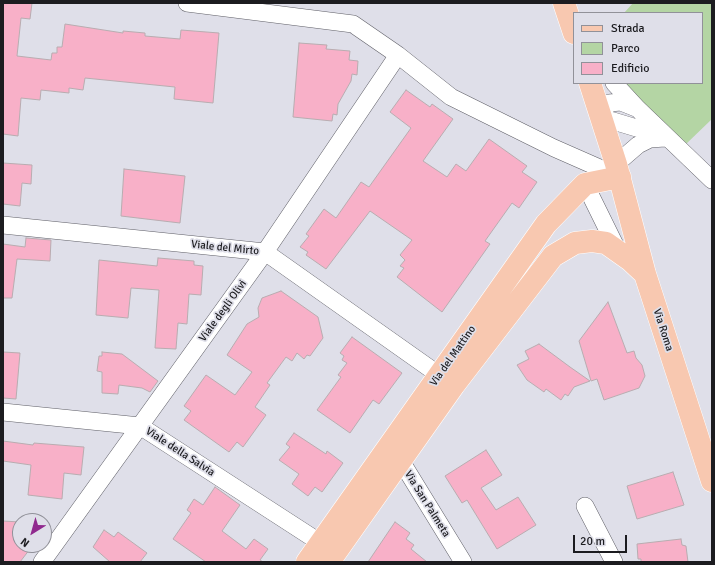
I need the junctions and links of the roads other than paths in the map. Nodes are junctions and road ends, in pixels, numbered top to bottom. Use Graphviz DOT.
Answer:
graph roads {
  1 [pos="187,3"];
  2 [pos="564,3"];
  3 [pos="573,30"];
  4 [pos="398,55"];
  5 [pos="590,84"];
  6 [pos="615,84"];
  7 [pos="638,109"];
  8 [pos="600,117"];
  9 [pos="667,138"];
  10 [pos="618,171"];
  11 [pos="712,180"];
  12 [pos="585,184"];
  13 [pos="3,225"];
  14 [pos="618,251"];
  15 [pos="265,252"];
  16 [pos="645,274"];
  17 [pos="447,380"];
  18 [pos="3,412"];
  19 [pos="140,426"];
  20 [pos="394,455"];
  21 [pos="712,481"];
  22 [pos="585,506"];
  23 [pos="328,553"];
  24 [pos="42,562"];
  25 [pos="307,562"];
  26 [pos="463,562"];
  27 [pos="614,562"];
  1 -- 4 [label="street"];
  2 -- 3 [label="main road"];
  4 -- 10 [label="street"];
  4 -- 15 [label="street, Viale degli Olivi"];
  5 -- 8 [label="main road, Via Roma"];
  6 -- 7 [label="street"];
  7 -- 8 [label="street"];
  7 -- 9 [label="street"];
  8 -- 9 [label="street"];
  8 -- 10 [label="main road, Via Roma"];
  9 -- 10 [label="street"];
  9 -- 11 [label="street"];
  10 -- 12 [label="main road"];
  10 -- 16 [label="main road, Via Roma"];
  12 -- 14 [label="street"];
  12 -- 17 [label="main road, Via del Mattino"];
  13 -- 15 [label="street, Viale del Mirto"];
  14 -- 16 [label="main road, Via del Mattino"];
  14 -- 17 [label="main road, Via del Mattino"];
  15 -- 17 [label="street, Viale del Mirto"];
  15 -- 19 [label="street, Viale degli Olivi"];
  16 -- 21 [label="main road, Via Roma"];
  17 -- 20 [label="main road, Via del Mattino"];
  18 -- 19 [label="street, Viale della Salvia"];
  19 -- 23 [label="street, Viale della Salvia"];
  19 -- 24 [label="street, Viale degli Olivi"];
  20 -- 23 [label="main road, Via del Mattino"];
  20 -- 26 [label="street, Via San Palmeta"];
  22 -- 27 [label="street"];
  23 -- 25 [label="main road, Via del Mattino"];
}
